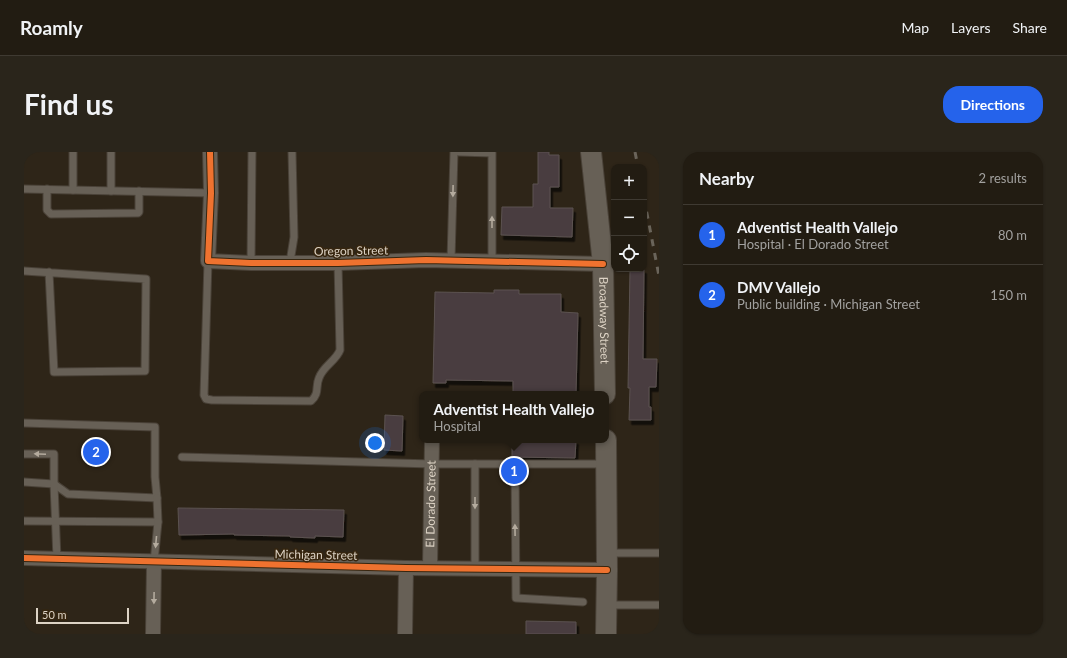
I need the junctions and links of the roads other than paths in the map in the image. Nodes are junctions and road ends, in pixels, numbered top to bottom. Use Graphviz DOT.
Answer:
graph roads {
  1 [pos="74,152"];
  2 [pos="111,152"];
  3 [pos="210,152"];
  4 [pos="252,152"];
  5 [pos="292,152"];
  6 [pos="454,152"];
  7 [pos="459,152"];
  8 [pos="591,152"];
  9 [pos="24,188"];
  10 [pos="47,189"];
  11 [pos="73,190"];
  12 [pos="111,190"];
  13 [pos="139,191"];
  14 [pos="211,193"];
  15 [pos="451,260"];
  16 [pos="208,261"];
  17 [pos="492,261"];
  18 [pos="290,262"];
  19 [pos="250,263"];
  20 [pos="338,263"];
  21 [pos="603,264"];
  22 [pos="24,270"];
  23 [pos="49,272"];
  24 [pos="605,391"];
  25 [pos="24,424"];
  26 [pos="432,443"];
  27 [pos="606,443"];
  28 [pos="24,454"];
  29 [pos="182,457"];
  30 [pos="432,464"];
  31 [pos="475,464"];
  32 [pos="515,464"];
  33 [pos="606,464"];
  34 [pos="24,482"];
  35 [pos="54,484"];
  36 [pos="157,498"];
  37 [pos="24,521"];
  38 [pos="55,522"];
  39 [pos="158,522"];
  40 [pos="659,553"];
  41 [pos="24,558"];
  42 [pos="57,559"];
  43 [pos="607,561"];
  44 [pos="154,562"];
  45 [pos="406,568"];
  46 [pos="430,568"];
  47 [pos="475,568"];
  48 [pos="515,569"];
  49 [pos="583,602"];
  50 [pos="607,605"];
  51 [pos="659,605"];
  52 [pos="153,634"];
  53 [pos="405,634"];
  54 [pos="606,634"];
  1 -- 11 [label="lane"];
  2 -- 12 [label="lane"];
  3 -- 14 [label="street"];
  4 -- 19 [label="lane"];
  5 -- 18 [label="lane"];
  6 -- 15 [label="lane, one-way"];
  17 -- 7 [label="lane, one-way"];
  8 -- 21 [label="main road, Broadway Street"];
  9 -- 10 [label="lane"];
  10 -- 11 [label="lane"];
  10 -- 13 [label="lane"];
  11 -- 12 [label="lane"];
  12 -- 13 [label="lane"];
  13 -- 14 [label="lane"];
  14 -- 16 [label="street"];
  15 -- 17 [label="street, Oregon Street"];
  15 -- 20 [label="street, Oregon Street"];
  16 -- 19 [label="street, Oregon Street"];
  16 -- 20 [label="lane"];
  17 -- 21 [label="street, Oregon Street"];
  18 -- 19 [label="street, Oregon Street"];
  18 -- 20 [label="street, Oregon Street"];
  21 -- 24 [label="main road, Broadway Street"];
  22 -- 23 [label="lane"];
  23 -- 23 [label="lane"];
  25 -- 36 [label="lane"];
  26 -- 30 [label="street, El Dorado Street"];
  27 -- 33 [label="main road"];
  35 -- 28 [label="lane, one-way"];
  29 -- 30 [label="lane"];
  30 -- 31 [label="lane"];
  30 -- 46 [label="street, El Dorado Street"];
  31 -- 32 [label="lane"];
  31 -- 47 [label="lane, one-way"];
  32 -- 33 [label="lane"];
  48 -- 32 [label="lane, one-way"];
  33 -- 43 [label="main road"];
  34 -- 35 [label="lane"];
  35 -- 36 [label="lane"];
  35 -- 38 [label="lane"];
  36 -- 39 [label="lane"];
  37 -- 38 [label="lane"];
  38 -- 39 [label="lane"];
  38 -- 42 [label="lane"];
  39 -- 44 [label="lane, one-way"];
  40 -- 43 [label="lane"];
  41 -- 42 [label="street, Michigan Street"];
  42 -- 44 [label="street, Michigan Street"];
  43 -- 48 [label="street, Michigan Street"];
  43 -- 50 [label="main road"];
  44 -- 45 [label="street, Michigan Street"];
  44 -- 52 [label="street, one-way"];
  45 -- 46 [label="street, Michigan Street"];
  45 -- 53 [label="street"];
  46 -- 47 [label="street, Michigan Street"];
  47 -- 48 [label="street, Michigan Street"];
  48 -- 49 [label="lane"];
  50 -- 51 [label="lane"];
  50 -- 54 [label="main road"];
}
